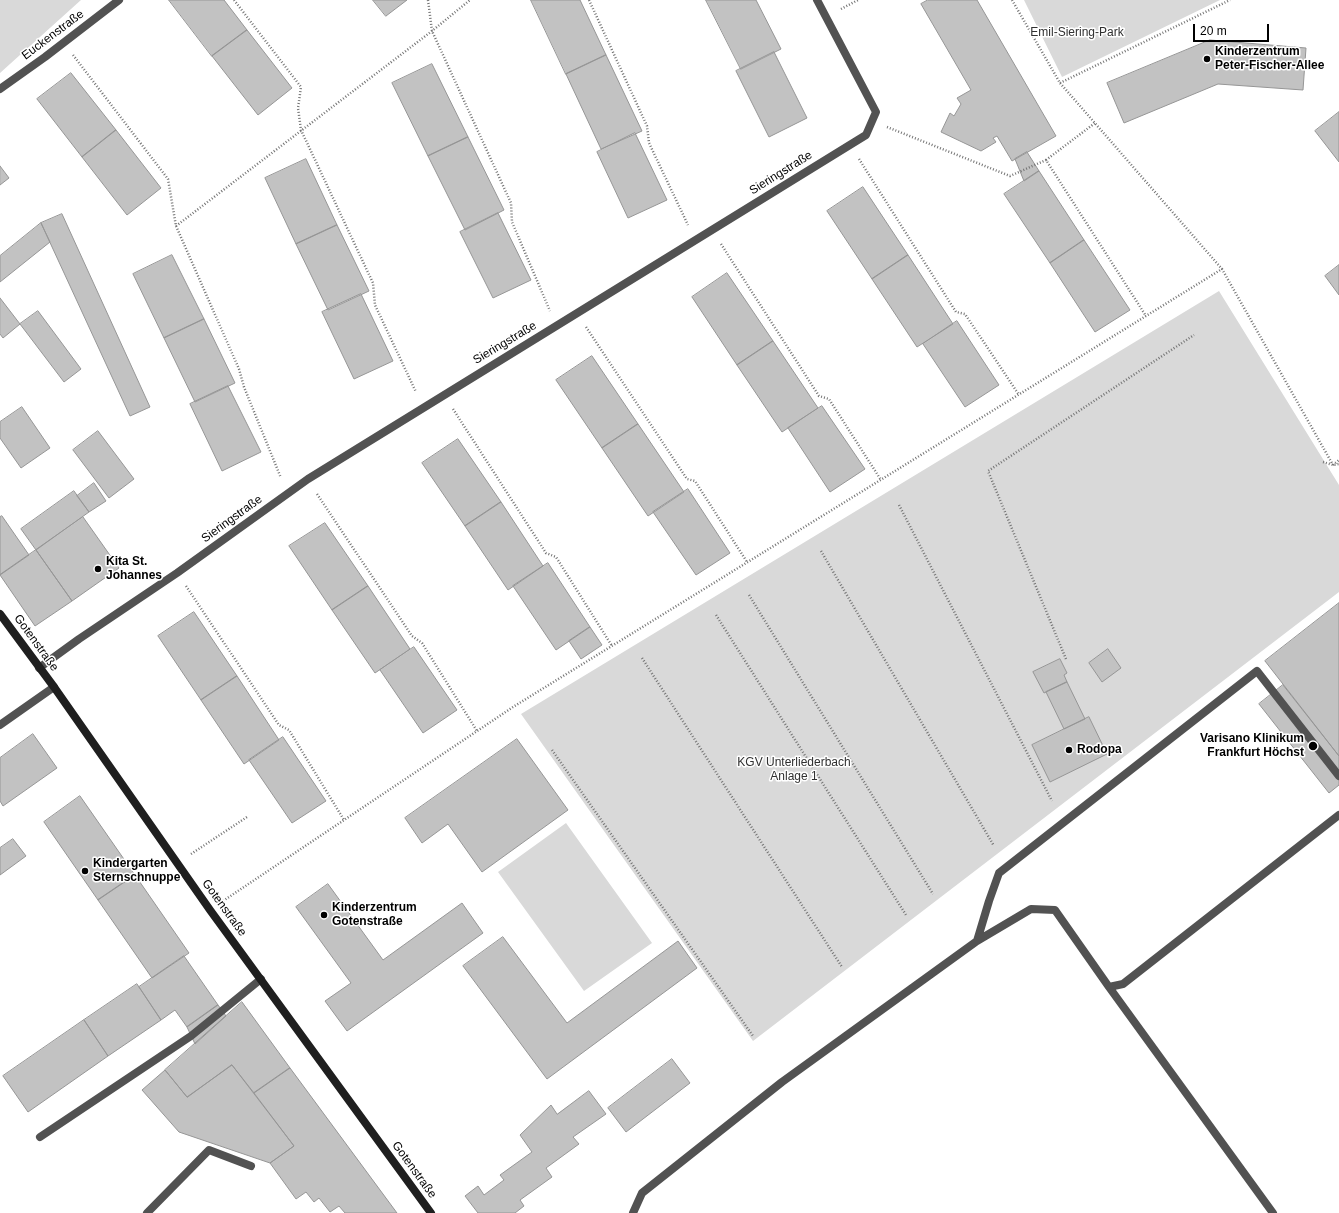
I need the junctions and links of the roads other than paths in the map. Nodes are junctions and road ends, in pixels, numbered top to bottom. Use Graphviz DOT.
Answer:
graph roads {
  1 [pos="119,0"];
  2 [pos="817,0"];
  3 [pos="0,89"];
  4 [pos="0,614"];
  5 [pos="39,668"];
  6 [pos="54,687"];
  7 [pos="0,725"];
  8 [pos="1339,776"];
  9 [pos="1339,815"];
  10 [pos="977,941"];
  11 [pos="261,979"];
  12 [pos="1109,987"];
  13 [pos="40,1137"];
  14 [pos="251,1166"];
  15 [pos="147,1213"];
  16 [pos="431,1213"];
  17 [pos="633,1213"];
  18 [pos="1273,1213"];
  1 -- 3 [label="street, Euckenstraße"];
  2 -- 5 [label="street, Sieringstraße"];
  4 -- 5 [label="main road, Gotenstraße"];
  5 -- 6 [label="main road, Gotenstraße"];
  6 -- 7 [label="street"];
  6 -- 11 [label="main road, Gotenstraße"];
  8 -- 10 [label="street"];
  9 -- 12 [label="street"];
  10 -- 12 [label="street"];
  10 -- 17 [label="street"];
  11 -- 13 [label="street"];
  11 -- 16 [label="main road, Gotenstraße"];
  12 -- 18 [label="street"];
  14 -- 15 [label="street"];
}
